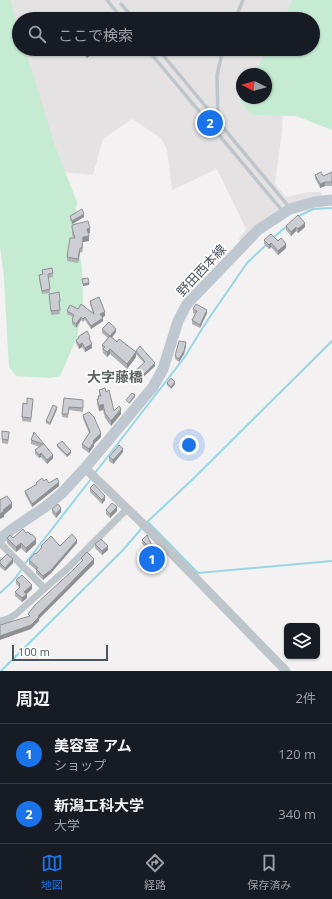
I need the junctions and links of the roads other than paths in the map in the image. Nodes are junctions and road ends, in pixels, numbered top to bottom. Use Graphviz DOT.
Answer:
graph roads {
  1 [pos="107,0"];
  2 [pos="243,0"];
  3 [pos="121,4"];
  4 [pos="116,12"];
  5 [pos="128,12"];
  6 [pos="238,12"];
  7 [pos="153,56"];
  8 [pos="164,56"];
  9 [pos="221,56"];
  10 [pos="218,121"];
  11 [pos="332,200"];
  12 [pos="285,208"];
  13 [pos="91,473"];
  14 [pos="127,509"];
  15 [pos="0,539"];
  16 [pos="0,543"];
  17 [pos="44,588"];
  18 [pos="0,621"];
  19 [pos="286,671"];
  1 -- 4 [label="lane"];
  2 -- 6 [label="lane"];
  3 -- 5 [label="lane"];
  7 -- 12 [label="lane"];
  8 -- 10 [label="lane"];
  9 -- 10 [label="lane"];
  10 -- 12 [label="lane"];
  11 -- 12 [label="main road, 野田西本線"];
  12 -- 13 [label="main road, 野田西本線"];
  13 -- 14 [label="street"];
  13 -- 15 [label="main road, 野田西本線"];
  14 -- 17 [label="street"];
  14 -- 19 [label="street"];
  16 -- 17 [label="street"];
  17 -- 18 [label="street"];
}
